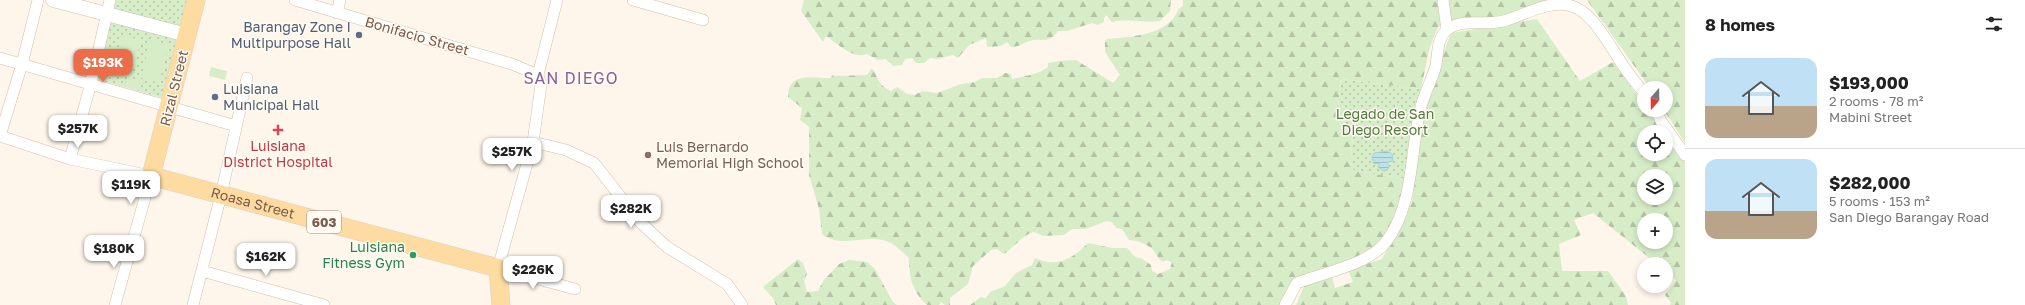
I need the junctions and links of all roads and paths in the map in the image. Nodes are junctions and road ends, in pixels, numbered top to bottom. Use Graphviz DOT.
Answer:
graph roads {
  1 [pos="38,0"];
  2 [pos="53,0"];
  3 [pos="110,0"];
  4 [pos="196,0"];
  5 [pos="295,0"];
  6 [pos="340,0"];
  7 [pos="557,0"];
  8 [pos="633,0"];
  9 [pos="1444,0"];
  10 [pos="337,13"];
  11 [pos="106,14"];
  12 [pos="703,20"];
  13 [pos="1447,30"];
  14 [pos="187,35"];
  15 [pos="0,58"];
  16 [pos="22,64"];
  17 [pos="538,75"];
  18 [pos="247,78"];
  19 [pos="91,83"];
  20 [pos="1637,84"];
  21 [pos="170,107"];
  22 [pos="1659,117"];
  23 [pos="236,126"];
  24 [pos="0,136"];
  25 [pos="533,142"];
  26 [pos="1685,155"];
  27 [pos="70,159"];
  28 [pos="151,176"];
  29 [pos="221,195"];
  30 [pos="498,268"];
  31 [pos="202,271"];
  32 [pos="575,289"];
  33 [pos="115,305"];
  34 [pos="193,305"];
  35 [pos="324,305"];
  36 [pos="501,305"];
  37 [pos="742,305"];
  38 [pos="1285,305"];
  1 -- 16 [label="street"];
  2 -- 11 [label="street"];
  3 -- 11 [label="street"];
  4 -- 14 [label="main road, Rizal Street"];
  5 -- 10 [label="street, Bonifacio Street"];
  6 -- 10 [label="street"];
  7 -- 17 [label="street"];
  8 -- 12 [label="street"];
  9 -- 13 [label="street"];
  10 -- 17 [label="street, Bonifacio Street"];
  11 -- 14 [label="street"];
  11 -- 19 [label="street"];
  13 -- 20 [label="street"];
  13 -- 38 [label="street"];
  14 -- 21 [label="main road, Rizal Street"];
  15 -- 16 [label="street"];
  16 -- 19 [label="street"];
  16 -- 24 [label="street"];
  17 -- 25 [label="street"];
  18 -- 23 [label="street"];
  19 -- 21 [label="street"];
  19 -- 27 [label="street"];
  21 -- 23 [label="street"];
  21 -- 28 [label="main road, Rizal Street"];
  22 -- 26 [label="street"];
  23 -- 29 [label="street"];
  24 -- 27 [label="street, Roasa Street"];
  25 -- 30 [label="street"];
  25 -- 37 [label="street"];
  27 -- 28 [label="street, Roasa Street"];
  28 -- 29 [label="main road, Roasa Street / 603"];
  28 -- 33 [label="street"];
  29 -- 30 [label="main road, Roasa Street / 603"];
  29 -- 31 [label="street"];
  30 -- 32 [label="street, Roasa Street"];
  30 -- 36 [label="main road"];
  31 -- 34 [label="street"];
  31 -- 35 [label="street"];
}
